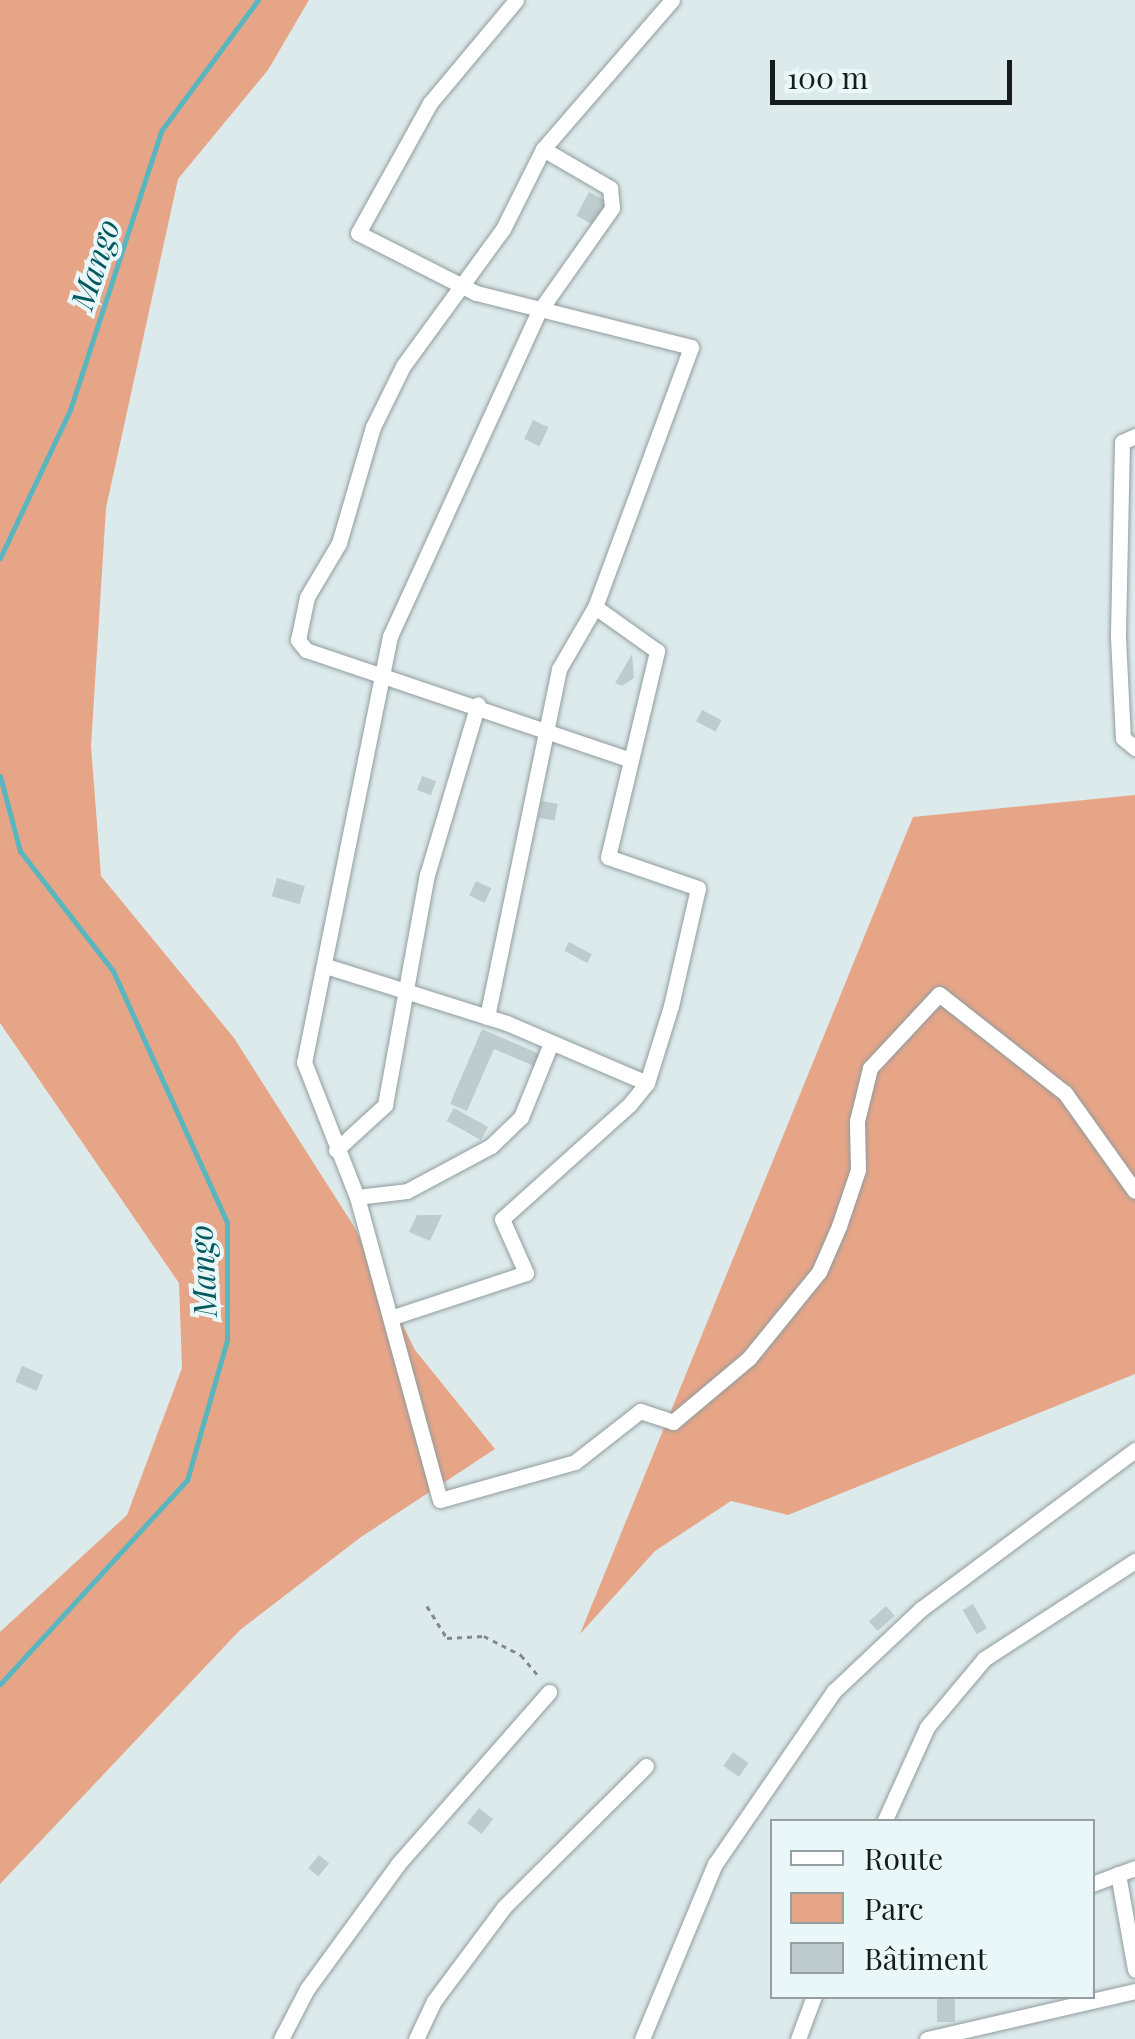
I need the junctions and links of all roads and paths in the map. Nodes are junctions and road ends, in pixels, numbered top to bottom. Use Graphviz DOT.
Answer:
graph roads {
  1 [pos="516,0"];
  2 [pos="672,0"];
  3 [pos="543,149"];
  4 [pos="460,283"];
  5 [pos="538,313"];
  6 [pos="1135,436"];
  7 [pos="595,607"];
  8 [pos="382,671"];
  9 [pos="478,704"];
  10 [pos="541,728"];
  11 [pos="1135,748"];
  12 [pos="628,760"];
  13 [pos="326,966"];
  14 [pos="408,992"];
  15 [pos="487,1017"];
  16 [pos="551,1043"];
  17 [pos="647,1083"];
  18 [pos="336,1150"];
  19 [pos="1135,1191"];
  20 [pos="357,1197"];
  21 [pos="393,1317"];
  22 [pos="1135,1450"];
  23 [pos="1135,1561"];
  24 [pos="427,1606"];
  25 [pos="549,1692"];
  26 [pos="646,1766"];
  27 [pos="885,1819"];
  28 [pos="1135,1868"];
  29 [pos="1118,1874"];
  30 [pos="1095,1883"];
  31 [pos="1135,1969"];
  32 [pos="1135,1991"];
  33 [pos="813,1999"];
  34 [pos="281,2039"];
  35 [pos="416,2039"];
  36 [pos="642,2039"];
  37 [pos="798,2039"];
  38 [pos="927,2039"];
  1 -- 4 [label="street"];
  2 -- 3 [label="street"];
  3 -- 4 [label="street"];
  3 -- 5 [label="street"];
  4 -- 5 [label="street"];
  4 -- 8 [label="street"];
  5 -- 7 [label="street"];
  5 -- 8 [label="street"];
  6 -- 11 [label="street"];
  7 -- 10 [label="street"];
  7 -- 12 [label="street"];
  8 -- 9 [label="street"];
  8 -- 13 [label="street"];
  9 -- 10 [label="street"];
  9 -- 14 [label="street"];
  10 -- 12 [label="street"];
  10 -- 15 [label="street"];
  12 -- 17 [label="street"];
  13 -- 14 [label="street"];
  13 -- 18 [label="street"];
  14 -- 15 [label="street"];
  14 -- 18 [label="street"];
  15 -- 16 [label="street"];
  16 -- 17 [label="street"];
  16 -- 20 [label="street"];
  17 -- 21 [label="street"];
  18 -- 20 [label="street"];
  19 -- 21 [label="street"];
  20 -- 21 [label="street"];
  22 -- 36 [label="street"];
  23 -- 27 [label="street"];
  24 -- 25 [label="path"];
  25 -- 34 [label="street"];
  26 -- 35 [label="street"];
  28 -- 29 [label="street"];
  29 -- 30 [label="street"];
  29 -- 31 [label="street"];
  32 -- 38 [label="street"];
  33 -- 37 [label="street"];
}
